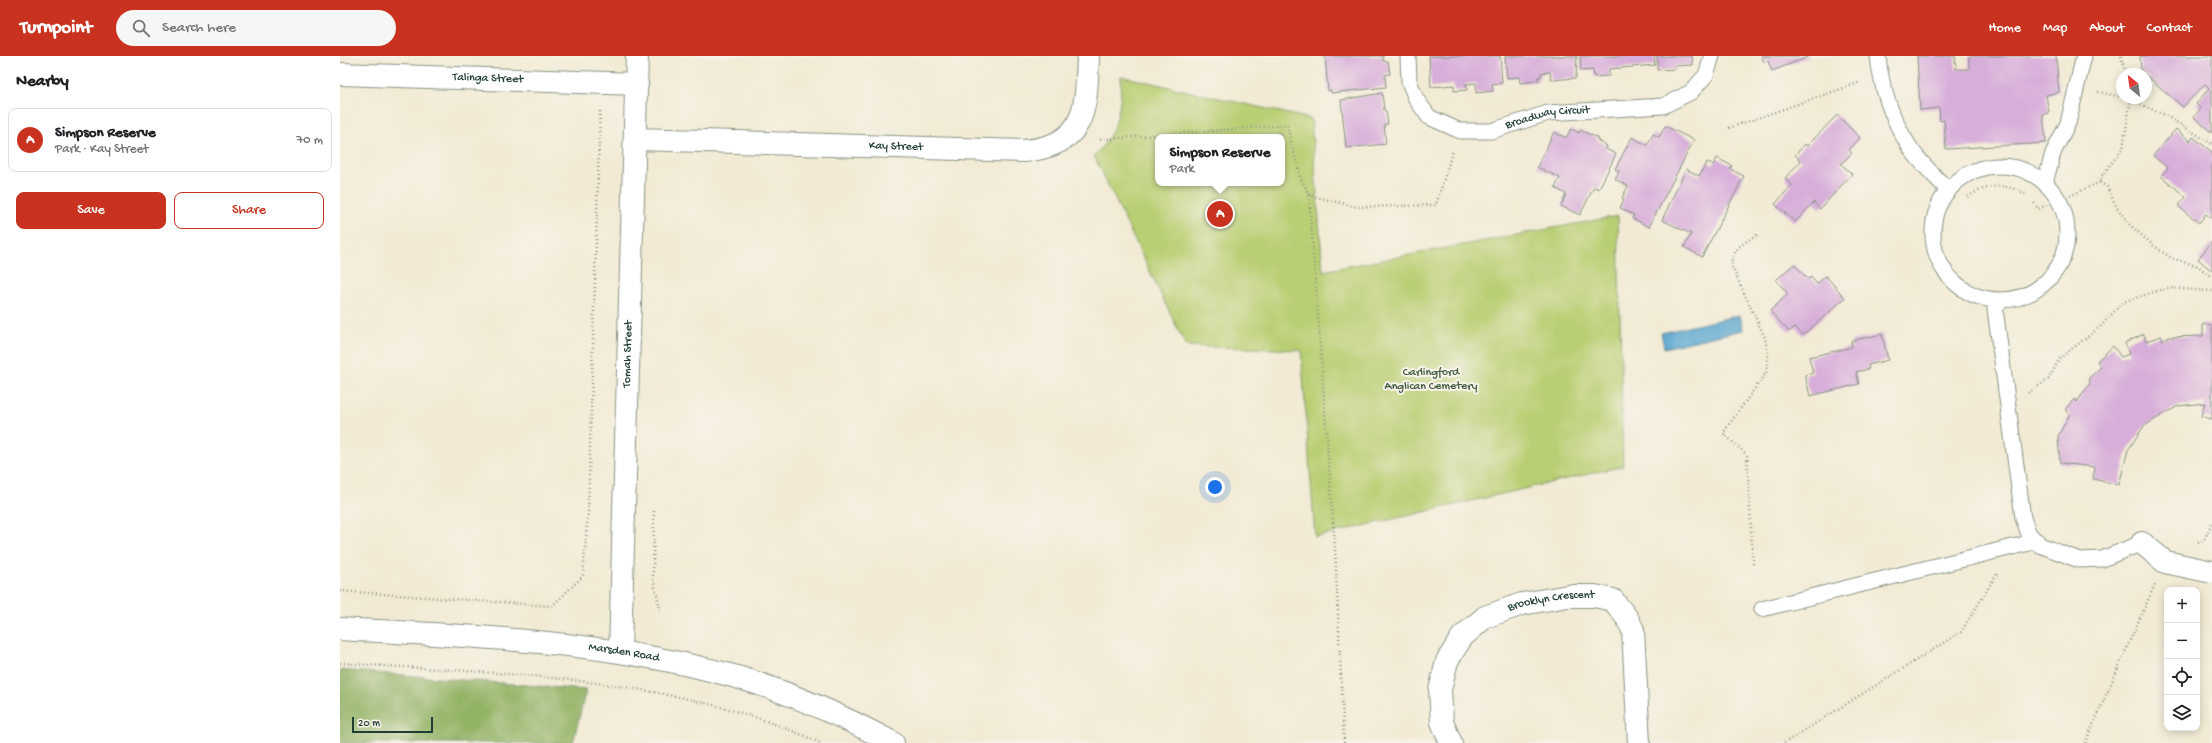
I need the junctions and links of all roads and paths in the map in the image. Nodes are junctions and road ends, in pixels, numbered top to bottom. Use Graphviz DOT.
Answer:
graph roads {
  1 [pos="637,56"];
  2 [pos="1088,56"];
  3 [pos="1408,56"];
  4 [pos="1712,56"];
  5 [pos="1878,56"];
  6 [pos="2084,56"];
  7 [pos="2121,56"];
  8 [pos="2124,68"];
  9 [pos="340,74"];
  10 [pos="1880,76"];
  11 [pos="600,83"];
  12 [pos="636,84"];
  13 [pos="2130,104"];
  14 [pos="2143,104"];
  15 [pos="1729,128"];
  16 [pos="1460,131"];
  17 [pos="1167,134"];
  18 [pos="1155,135"];
  19 [pos="636,139"];
  20 [pos="1061,142"];
  21 [pos="2212,144"];
  22 [pos="2100,177"];
  23 [pos="2100,182"];
  24 [pos="2045,183"];
  25 [pos="1948,190"];
  26 [pos="1309,195"];
  27 [pos="1757,235"];
  28 [pos="2212,277"];
  29 [pos="2212,291"];
  30 [pos="2001,300"];
  31 [pos="2008,406"];
  32 [pos="654,511"];
  33 [pos="2212,523"];
  34 [pos="2037,541"];
  35 [pos="2142,543"];
  36 [pos="2014,547"];
  37 [pos="2165,562"];
  38 [pos="1752,564"];
  39 [pos="2212,572"];
  40 [pos="340,591"];
  41 [pos="1762,609"];
  42 [pos="661,612"];
  43 [pos="340,629"];
  44 [pos="620,651"];
  45 [pos="340,663"];
  46 [pos="820,743"];
  47 [pos="893,743"];
  48 [pos="1344,743"];
  49 [pos="1451,743"];
  50 [pos="1639,743"];
  51 [pos="1784,743"];
  52 [pos="2084,743"];
  1 -- 12 [label="main road, Tomah Street"];
  2 -- 20 [label="main road, Kay Street"];
  3 -- 16 [label="lane, Broadway Circuit"];
  4 -- 16 [label="lane, Broadway Circuit"];
  5 -- 10 [label="lane"];
  6 -- 24 [label="lane"];
  7 -- 8 [label="path"];
  9 -- 11 [label="main road, Talinga Street"];
  10 -- 15 [label="path"];
  10 -- 25 [label="lane"];
  11 -- 12 [label="main road, Talinga Street"];
  11 -- 40 [label="path"];
  12 -- 19 [label="main road, Tomah Street"];
  13 -- 22 [label="path"];
  14 -- 21 [label="path"];
  16 -- 26 [label="path"];
  17 -- 26 [label="path"];
  18 -- 20 [label="path"];
  19 -- 20 [label="main road, Kay Street"];
  19 -- 44 [label="main road, Tomah Street"];
  23 -- 28 [label="path"];
  24 -- 25 [label="lane"];
  24 -- 30 [label="lane"];
  25 -- 30 [label="lane"];
  26 -- 48 [label="path"];
  27 -- 38 [label="path"];
  29 -- 31 [label="path"];
  30 -- 31 [label="lane"];
  31 -- 34 [label="lane"];
  32 -- 42 [label="path"];
  33 -- 37 [label="path"];
  34 -- 35 [label="lane"];
  34 -- 36 [label="lane"];
  35 -- 37 [label="main road"];
  36 -- 41 [label="lane"];
  36 -- 51 [label="path"];
  37 -- 39 [label="main road"];
  37 -- 52 [label="path"];
  43 -- 44 [label="main road, Marsden Road"];
  44 -- 47 [label="main road, Marsden Road"];
  45 -- 46 [label="path"];
  49 -- 50 [label="main road, Brooklyn Crescent"];
}
